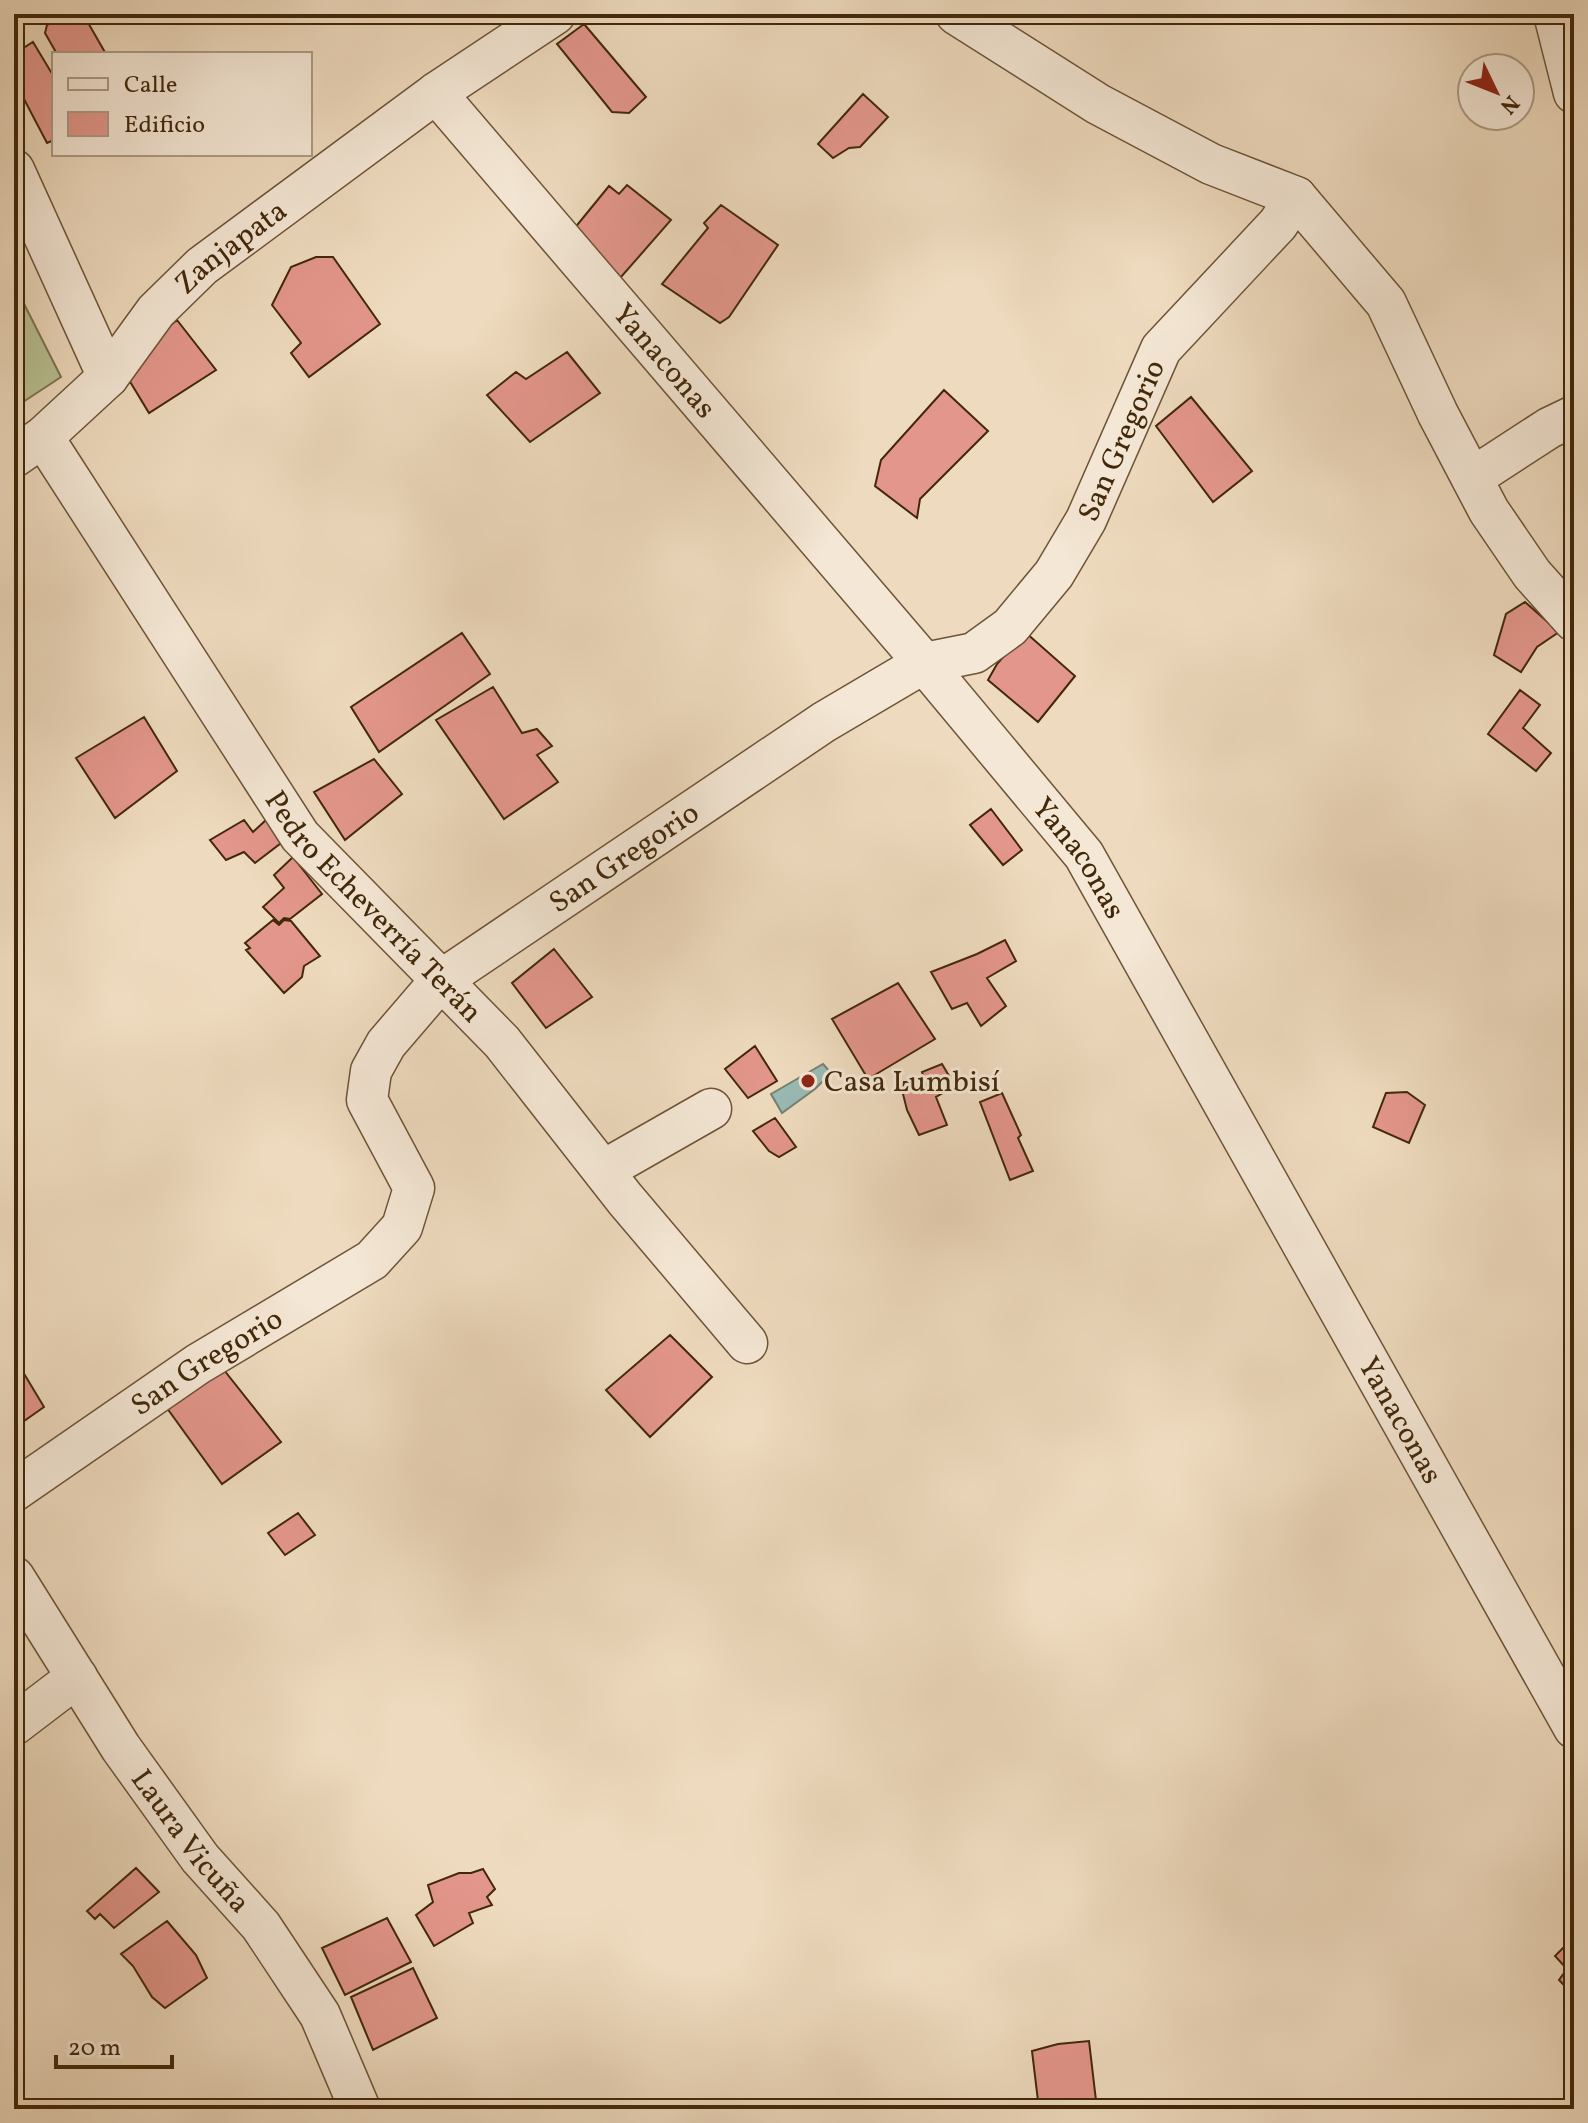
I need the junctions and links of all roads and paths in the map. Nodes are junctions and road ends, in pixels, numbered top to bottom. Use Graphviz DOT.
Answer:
graph roads {
  1 [pos="555,14"];
  2 [pos="956,14"];
  3 [pos="1554,14"];
  4 [pos="436,93"];
  5 [pos="1574,93"];
  6 [pos="14,170"];
  7 [pos="1296,197"];
  8 [pos="108,377"];
  9 [pos="1574,416"];
  10 [pos="29,447"];
  11 [pos="1472,478"];
  12 [pos="1574,621"];
  13 [pos="924,663"];
  14 [pos="440,981"];
  15 [pos="711,1109"];
  16 [pos="604,1170"];
  17 [pos="747,1343"];
  18 [pos="14,1491"];
  19 [pos="14,1577"];
  20 [pos="77,1677"];
  21 [pos="14,1725"];
  22 [pos="1574,1728"];
  23 [pos="360,2109"];
  1 -- 4 [label="street, Zanjapata"];
  2 -- 7 [label="street"];
  3 -- 5 [label="street"];
  4 -- 8 [label="street, Zanjapata"];
  4 -- 13 [label="street, Yanaconas"];
  6 -- 8 [label="street"];
  7 -- 11 [label="street"];
  7 -- 13 [label="street, San Gregorio"];
  8 -- 10 [label="street, Zanjapata"];
  9 -- 11 [label="street"];
  10 -- 14 [label="street, Pedro Echeverría Terán"];
  11 -- 12 [label="street"];
  13 -- 14 [label="street, San Gregorio"];
  13 -- 22 [label="street, Yanaconas"];
  14 -- 16 [label="street, Pedro Echeverría Terán"];
  14 -- 18 [label="street, San Gregorio"];
  15 -- 16 [label="street"];
  16 -- 17 [label="street, Pedro Echeverría Terán"];
  19 -- 20 [label="street, Laura Vicuña"];
  20 -- 21 [label="street"];
  20 -- 23 [label="street, Laura Vicuña"];
}
